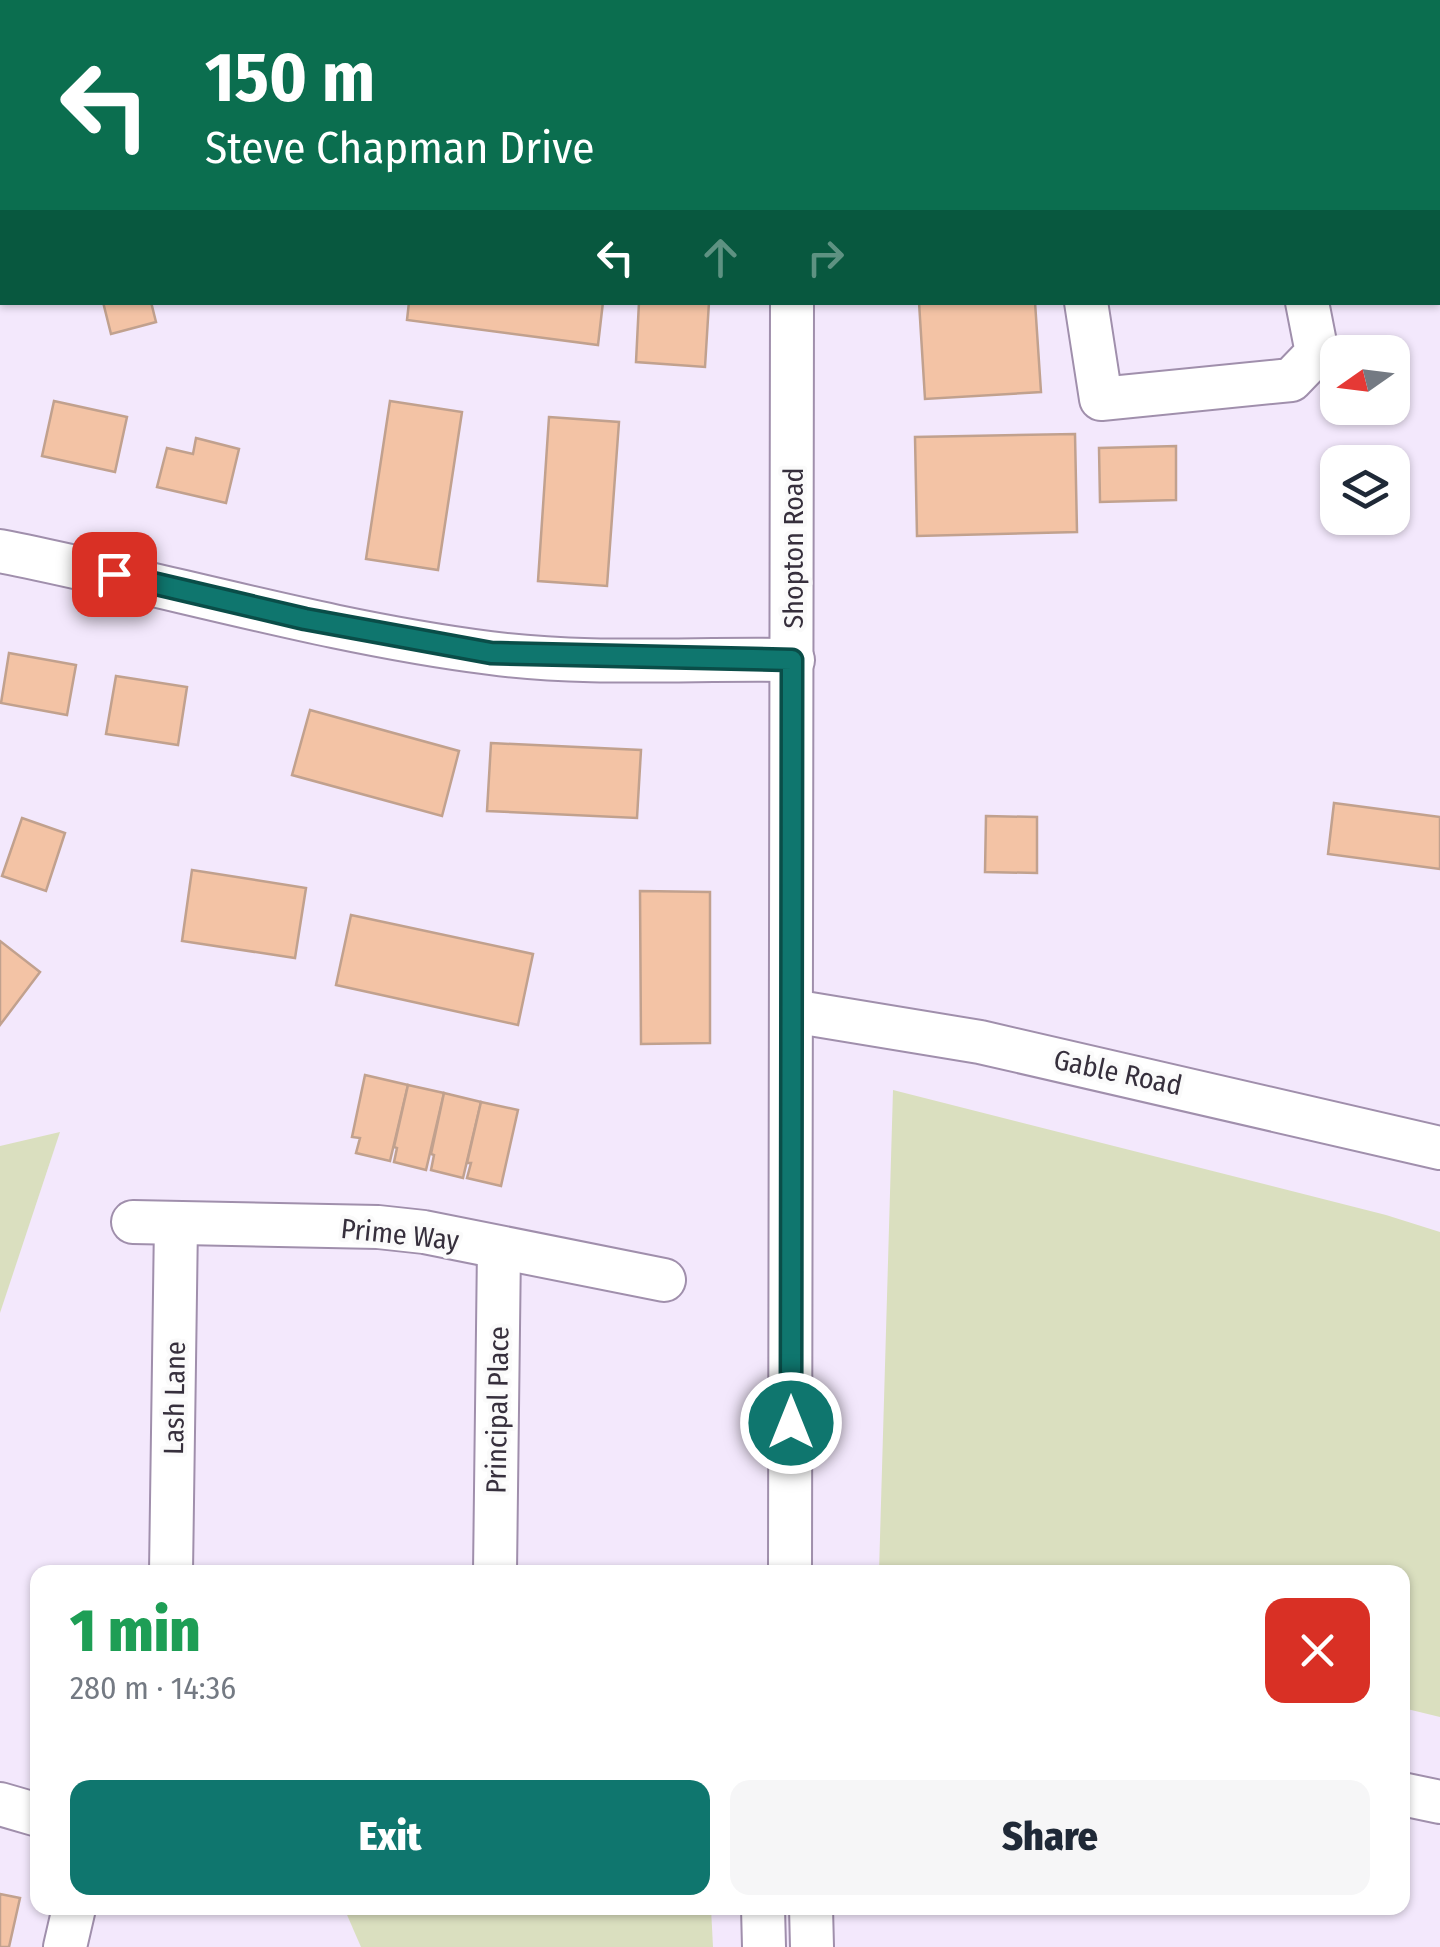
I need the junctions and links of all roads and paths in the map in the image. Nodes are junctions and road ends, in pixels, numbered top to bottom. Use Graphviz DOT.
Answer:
graph roads {
  1 [pos="792,305"];
  2 [pos="1086,305"];
  3 [pos="1308,305"];
  4 [pos="0,551"];
  5 [pos="792,660"];
  6 [pos="792,1011"];
  7 [pos="1440,1148"];
  8 [pos="133,1222"];
  9 [pos="176,1223"];
  10 [pos="499,1248"];
  11 [pos="664,1280"];
  12 [pos="171,1565"];
  13 [pos="495,1565"];
  14 [pos="790,1565"];
  15 [pos="1410,1796"];
  16 [pos="1440,1802"];
  17 [pos="0,1804"];
  18 [pos="30,1813"];
  19 [pos="72,1915"];
  20 [pos="763,1915"];
  21 [pos="811,1915"];
  22 [pos="65,1947"];
  23 [pos="764,1947"];
  24 [pos="812,1947"];
  1 -- 5 [label="street, Shopton Road"];
  2 -- 3 [label="street"];
  4 -- 5 [label="street"];
  5 -- 6 [label="street, Shopton Road"];
  6 -- 7 [label="street, Gable Road"];
  6 -- 14 [label="street, Shopton Road"];
  8 -- 9 [label="street, Prime Way"];
  9 -- 10 [label="street, Prime Way"];
  9 -- 12 [label="street, Lash Lane"];
  10 -- 11 [label="street, Prime Way"];
  10 -- 13 [label="street, Principal Place"];
  15 -- 16 [label="street"];
  17 -- 18 [label="street"];
  19 -- 22 [label="street"];
  20 -- 23 [label="street"];
  21 -- 24 [label="street"];
}
